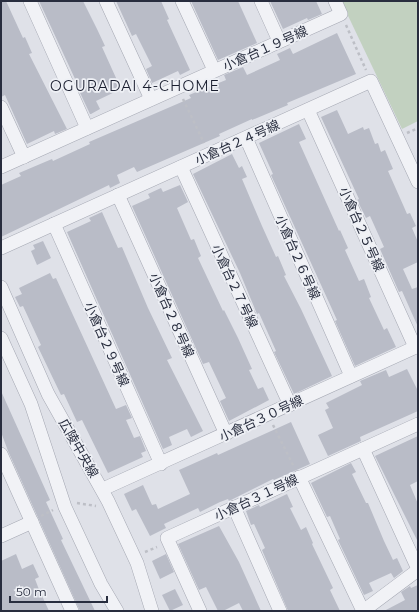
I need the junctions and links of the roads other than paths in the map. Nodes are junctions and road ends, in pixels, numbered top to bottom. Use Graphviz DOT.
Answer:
graph roads {
  1 [pos="30,1"];
  2 [pos="106,1"];
  3 [pos="182,1"];
  4 [pos="261,1"];
  5 [pos="335,1"];
  6 [pos="279,41"];
  7 [pos="214,70"];
  8 [pos="151,99"];
  9 [pos="1,107"];
  10 [pos="308,110"];
  11 [pos="87,128"];
  12 [pos="246,138"];
  13 [pos="24,157"];
  14 [pos="1,167"];
  15 [pos="181,167"];
  16 [pos="418,182"];
  17 [pos="118,195"];
  18 [pos="54,224"];
  19 [pos="1,248"];
  20 [pos="1,286"];
  21 [pos="1,338"];
  22 [pos="417,347"];
  23 [pos="351,376"];
  24 [pos="290,405"];
  25 [pos="418,424"];
  26 [pos="226,434"];
  27 [pos="363,449"];
  28 [pos="1,454"];
  29 [pos="160,464"];
  30 [pos="299,477"];
  31 [pos="103,489"];
  32 [pos="234,507"];
  33 [pos="32,522"];
  34 [pos="1,536"];
  35 [pos="418,569"];
  36 [pos="72,611"];
  37 [pos="117,611"];
  38 [pos="152,611"];
  39 [pos="200,611"];
  40 [pos="280,611"];
  41 [pos="363,611"];
  1 -- 11 [label="street"];
  2 -- 8 [label="street"];
  3 -- 7 [label="street"];
  4 -- 6 [label="street"];
  5 -- 6 [label="street, 小倉台１９号線"];
  6 -- 7 [label="street, 小倉台１９号線"];
  7 -- 8 [label="street, 小倉台１９号線"];
  8 -- 11 [label="street, 小倉台１９号線"];
  9 -- 13 [label="street"];
  10 -- 12 [label="street, 小倉台２４号線"];
  10 -- 16 [label="street, 小倉台２４号線"];
  10 -- 22 [label="street, 小倉台２５号線"];
  11 -- 13 [label="street, 小倉台１９号線"];
  12 -- 15 [label="street, 小倉台２４号線"];
  12 -- 23 [label="street, 小倉台２６号線"];
  13 -- 14 [label="street, 小倉台１９号線"];
  15 -- 17 [label="street, 小倉台２４号線"];
  15 -- 24 [label="street, 小倉台２７号線"];
  17 -- 18 [label="street, 小倉台２４号線"];
  17 -- 26 [label="street, 小倉台２８号線"];
  18 -- 19 [label="street, 小倉台２４号線"];
  18 -- 29 [label="street, 小倉台２９号線"];
  20 -- 31 [label="street, 広陵中央線"];
  21 -- 37 [label="street, 広陵中央線"];
  22 -- 23 [label="street, 小倉台３０号線"];
  23 -- 24 [label="street, 小倉台３０号線"];
  24 -- 26 [label="street, 小倉台３０号線"];
  25 -- 27 [label="street, 小倉台３１号線"];
  26 -- 29 [label="street, 小倉台３０号線"];
  27 -- 30 [label="street, 小倉台３１号線"];
  27 -- 35 [label="street"];
  28 -- 33 [label="street"];
  29 -- 31 [label="street, 小倉台３０号線"];
  30 -- 32 [label="street, 小倉台３１号線"];
  30 -- 41 [label="street"];
  31 -- 38 [label="street, 広陵中央線"];
  32 -- 39 [label="street, 小倉台３１号線"];
  32 -- 40 [label="street"];
  33 -- 34 [label="street"];
  33 -- 36 [label="street"];
  35 -- 41 [label="street"];
}
